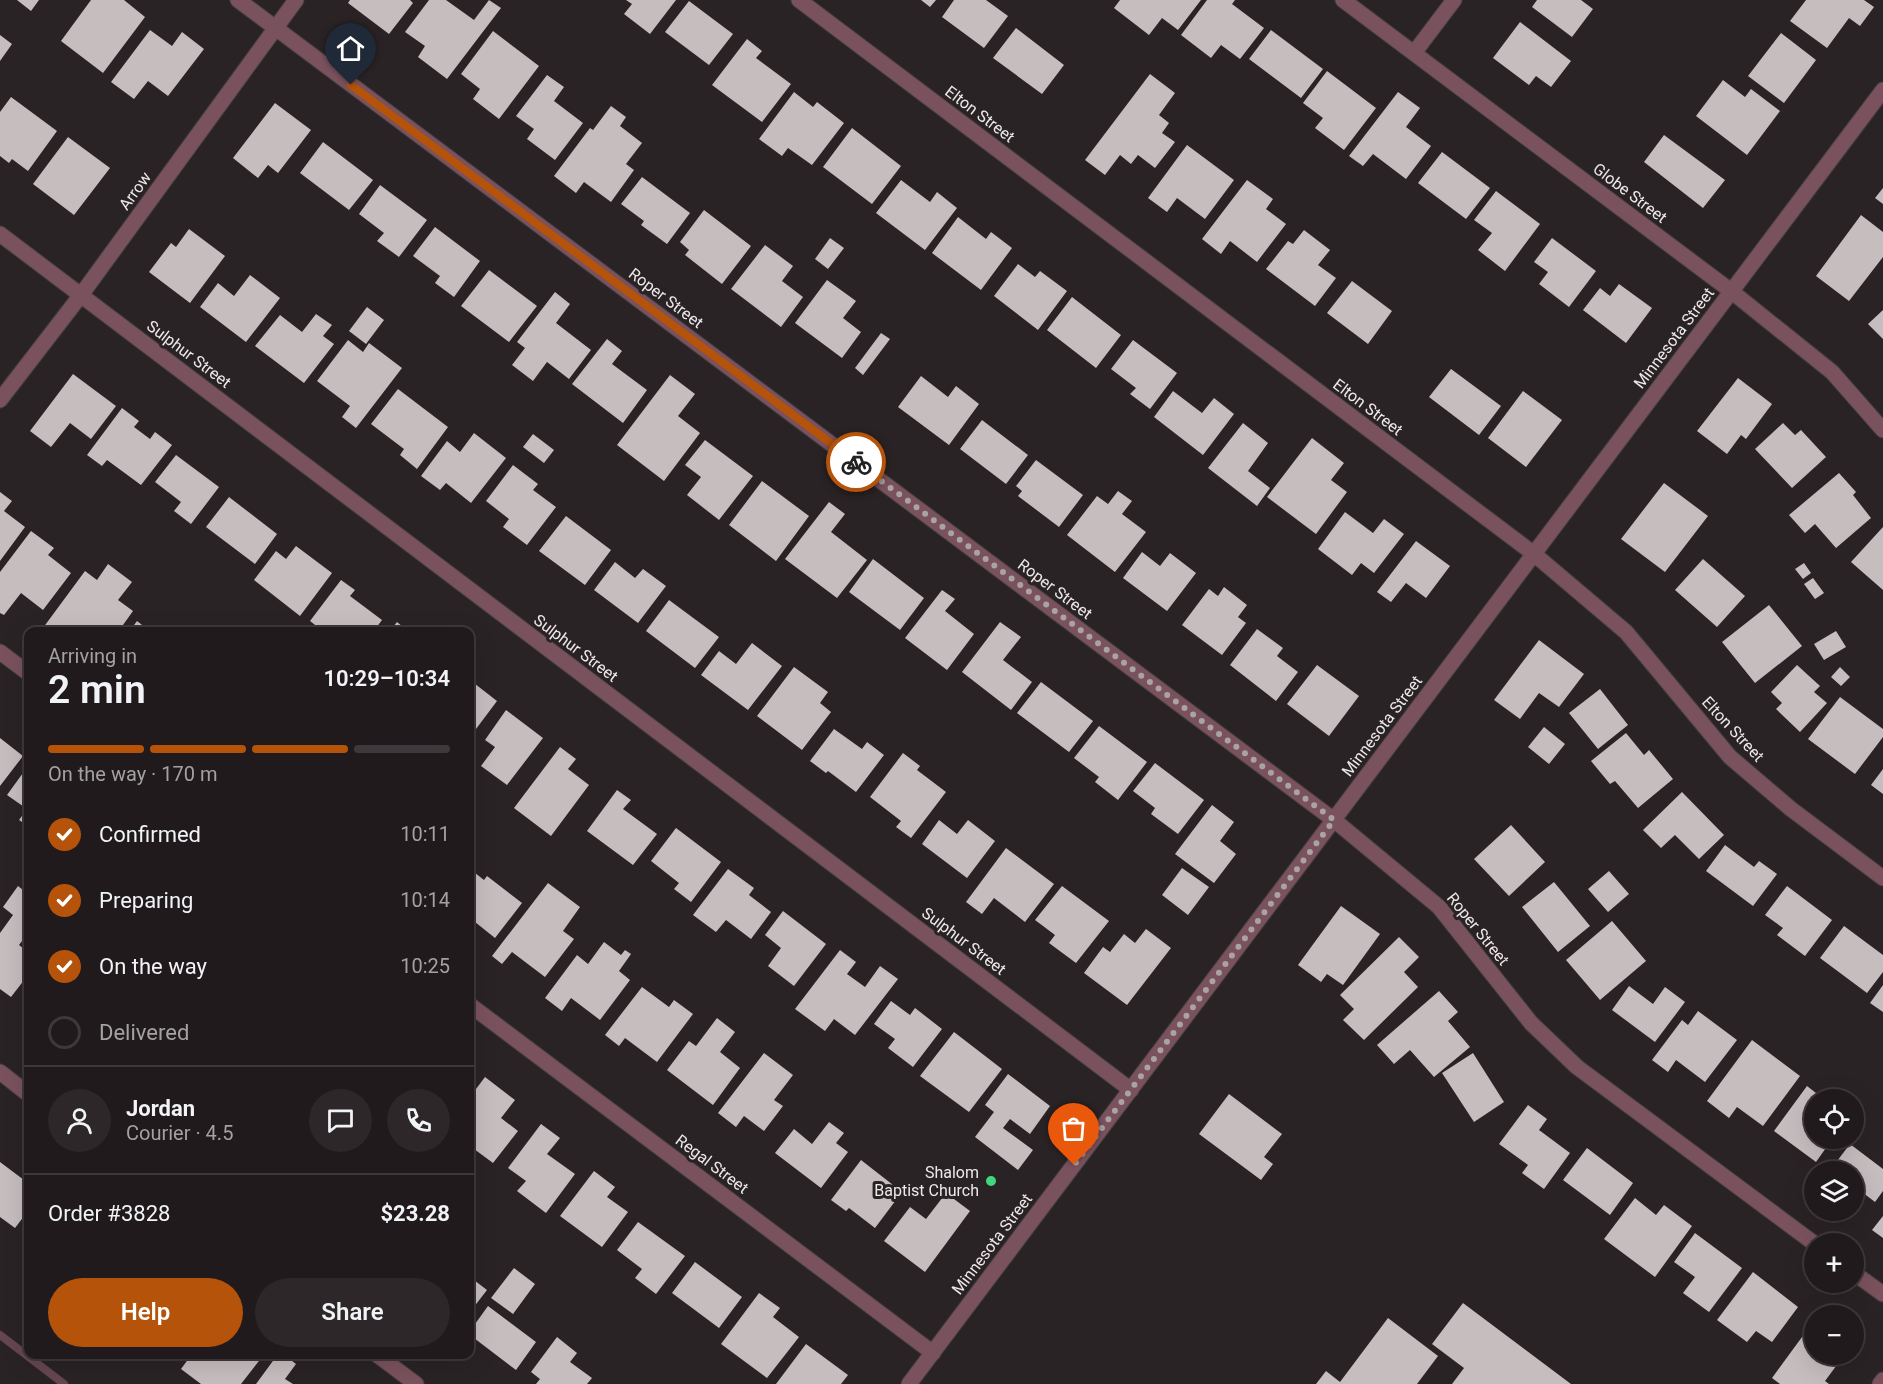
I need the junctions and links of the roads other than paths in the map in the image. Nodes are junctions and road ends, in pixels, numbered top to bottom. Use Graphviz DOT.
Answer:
graph roads {
  1 [pos="238,0"];
  2 [pos="296,0"];
  3 [pos="799,0"];
  4 [pos="1343,0"];
  5 [pos="1454,0"];
  6 [pos="275,28"];
  7 [pos="1414,53"];
  8 [pos="1883,90"];
  9 [pos="0,234"];
  10 [pos="1731,291"];
  11 [pos="81,295"];
  12 [pos="0,400"];
  13 [pos="1883,430"];
  14 [pos="1534,554"];
  15 [pos="0,652"];
  16 [pos="24,670"];
  17 [pos="1334,820"];
  18 [pos="1883,878"];
  19 [pos="474,1008"];
  20 [pos="0,1072"];
  21 [pos="1131,1090"];
  22 [pos="24,1091"];
  23 [pos="1804,1236"];
  24 [pos="1864,1280"];
  25 [pos="1883,1294"];
  26 [pos="933,1353"];
  27 [pos="383,1359"];
  28 [pos="1883,1380"];
  29 [pos="416,1384"];
  30 [pos="909,1384"];
  31 [pos="1880,1384"];
  1 -- 6 [label="street, Roper Street"];
  2 -- 6 [label="street, Arrow"];
  3 -- 14 [label="street, Elton Street"];
  4 -- 7 [label="street, Globe Street"];
  5 -- 7 [label="street"];
  6 -- 11 [label="street, Arrow"];
  6 -- 17 [label="street, Roper Street"];
  7 -- 10 [label="street, Globe Street"];
  8 -- 10 [label="street, Minnesota Street"];
  9 -- 11 [label="street, Sulphur Street"];
  10 -- 13 [label="street, Globe Street"];
  10 -- 14 [label="street, Minnesota Street"];
  11 -- 12 [label="street, Arrow"];
  11 -- 21 [label="street, Sulphur Street"];
  14 -- 17 [label="street, Minnesota Street"];
  14 -- 18 [label="street, Elton Street"];
  15 -- 16 [label="street"];
  17 -- 21 [label="street, Minnesota Street"];
  17 -- 23 [label="street, Roper Street"];
  19 -- 26 [label="street, Regal Street"];
  20 -- 22 [label="street"];
  21 -- 26 [label="street, Minnesota Street"];
  24 -- 25 [label="street"];
  26 -- 30 [label="street, Minnesota Street"];
  27 -- 29 [label="street"];
  28 -- 31 [label="street"];
}
